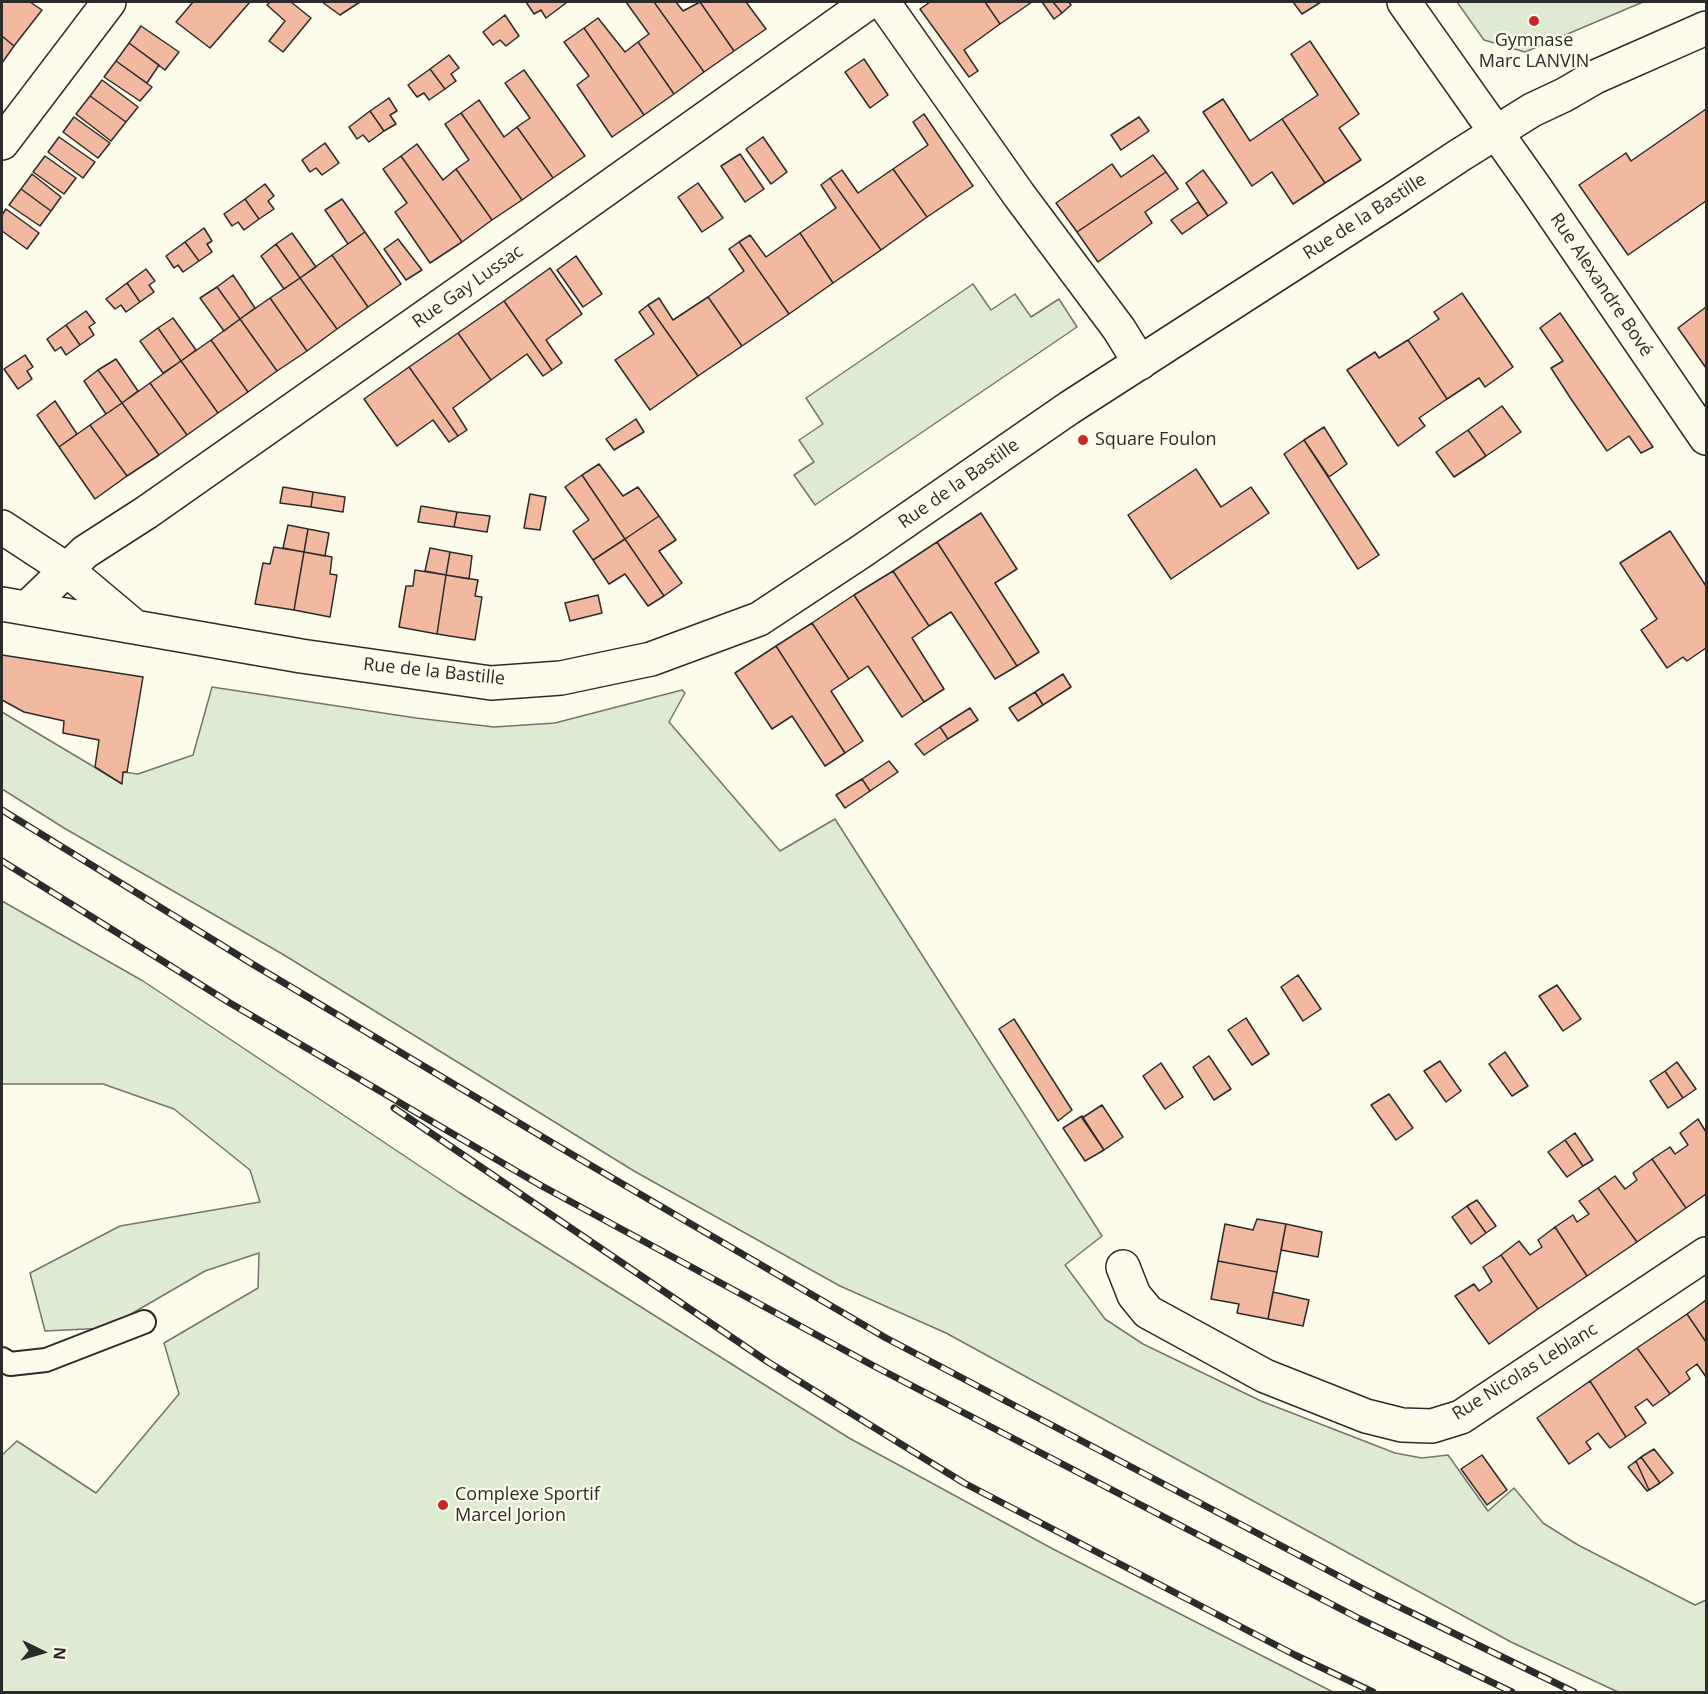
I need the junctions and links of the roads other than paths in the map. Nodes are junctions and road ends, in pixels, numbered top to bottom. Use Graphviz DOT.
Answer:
graph roads {
  1 [pos="109,2"];
  2 [pos="869,2"];
  3 [pos="883,2"];
  4 [pos="1404,2"];
  5 [pos="1707,28"];
  6 [pos="1496,132"];
  7 [pos="2,143"];
  8 [pos="1140,363"];
  9 [pos="1707,438"];
  10 [pos="2,526"];
  11 [pos="66,570"];
  12 [pos="15,606"];
  13 [pos="136,628"];
  14 [pos="1707,1254"];
  15 [pos="1123,1267"];
  16 [pos="144,1322"];
  17 [pos="2,1359"];
  1 -- 7 [label="street"];
  2 -- 11 [label="street, Rue Gay Lussac"];
  3 -- 8 [label="street"];
  4 -- 6 [label="street, Rue Alexandre Bové"];
  5 -- 6 [label="street, Rue de la Bastille"];
  6 -- 8 [label="street, Rue de la Bastille"];
  6 -- 9 [label="street, Rue Alexandre Bové"];
  8 -- 13 [label="street, Rue de la Bastille"];
  10 -- 11 [label="street"];
  11 -- 12 [label="street, Rue Gay Lussac"];
  11 -- 13 [label="street"];
  12 -- 13 [label="street, Rue de la Bastille"];
  14 -- 15 [label="street, Rue Nicolas Leblanc"];
  16 -- 17 [label="lane"];
}
